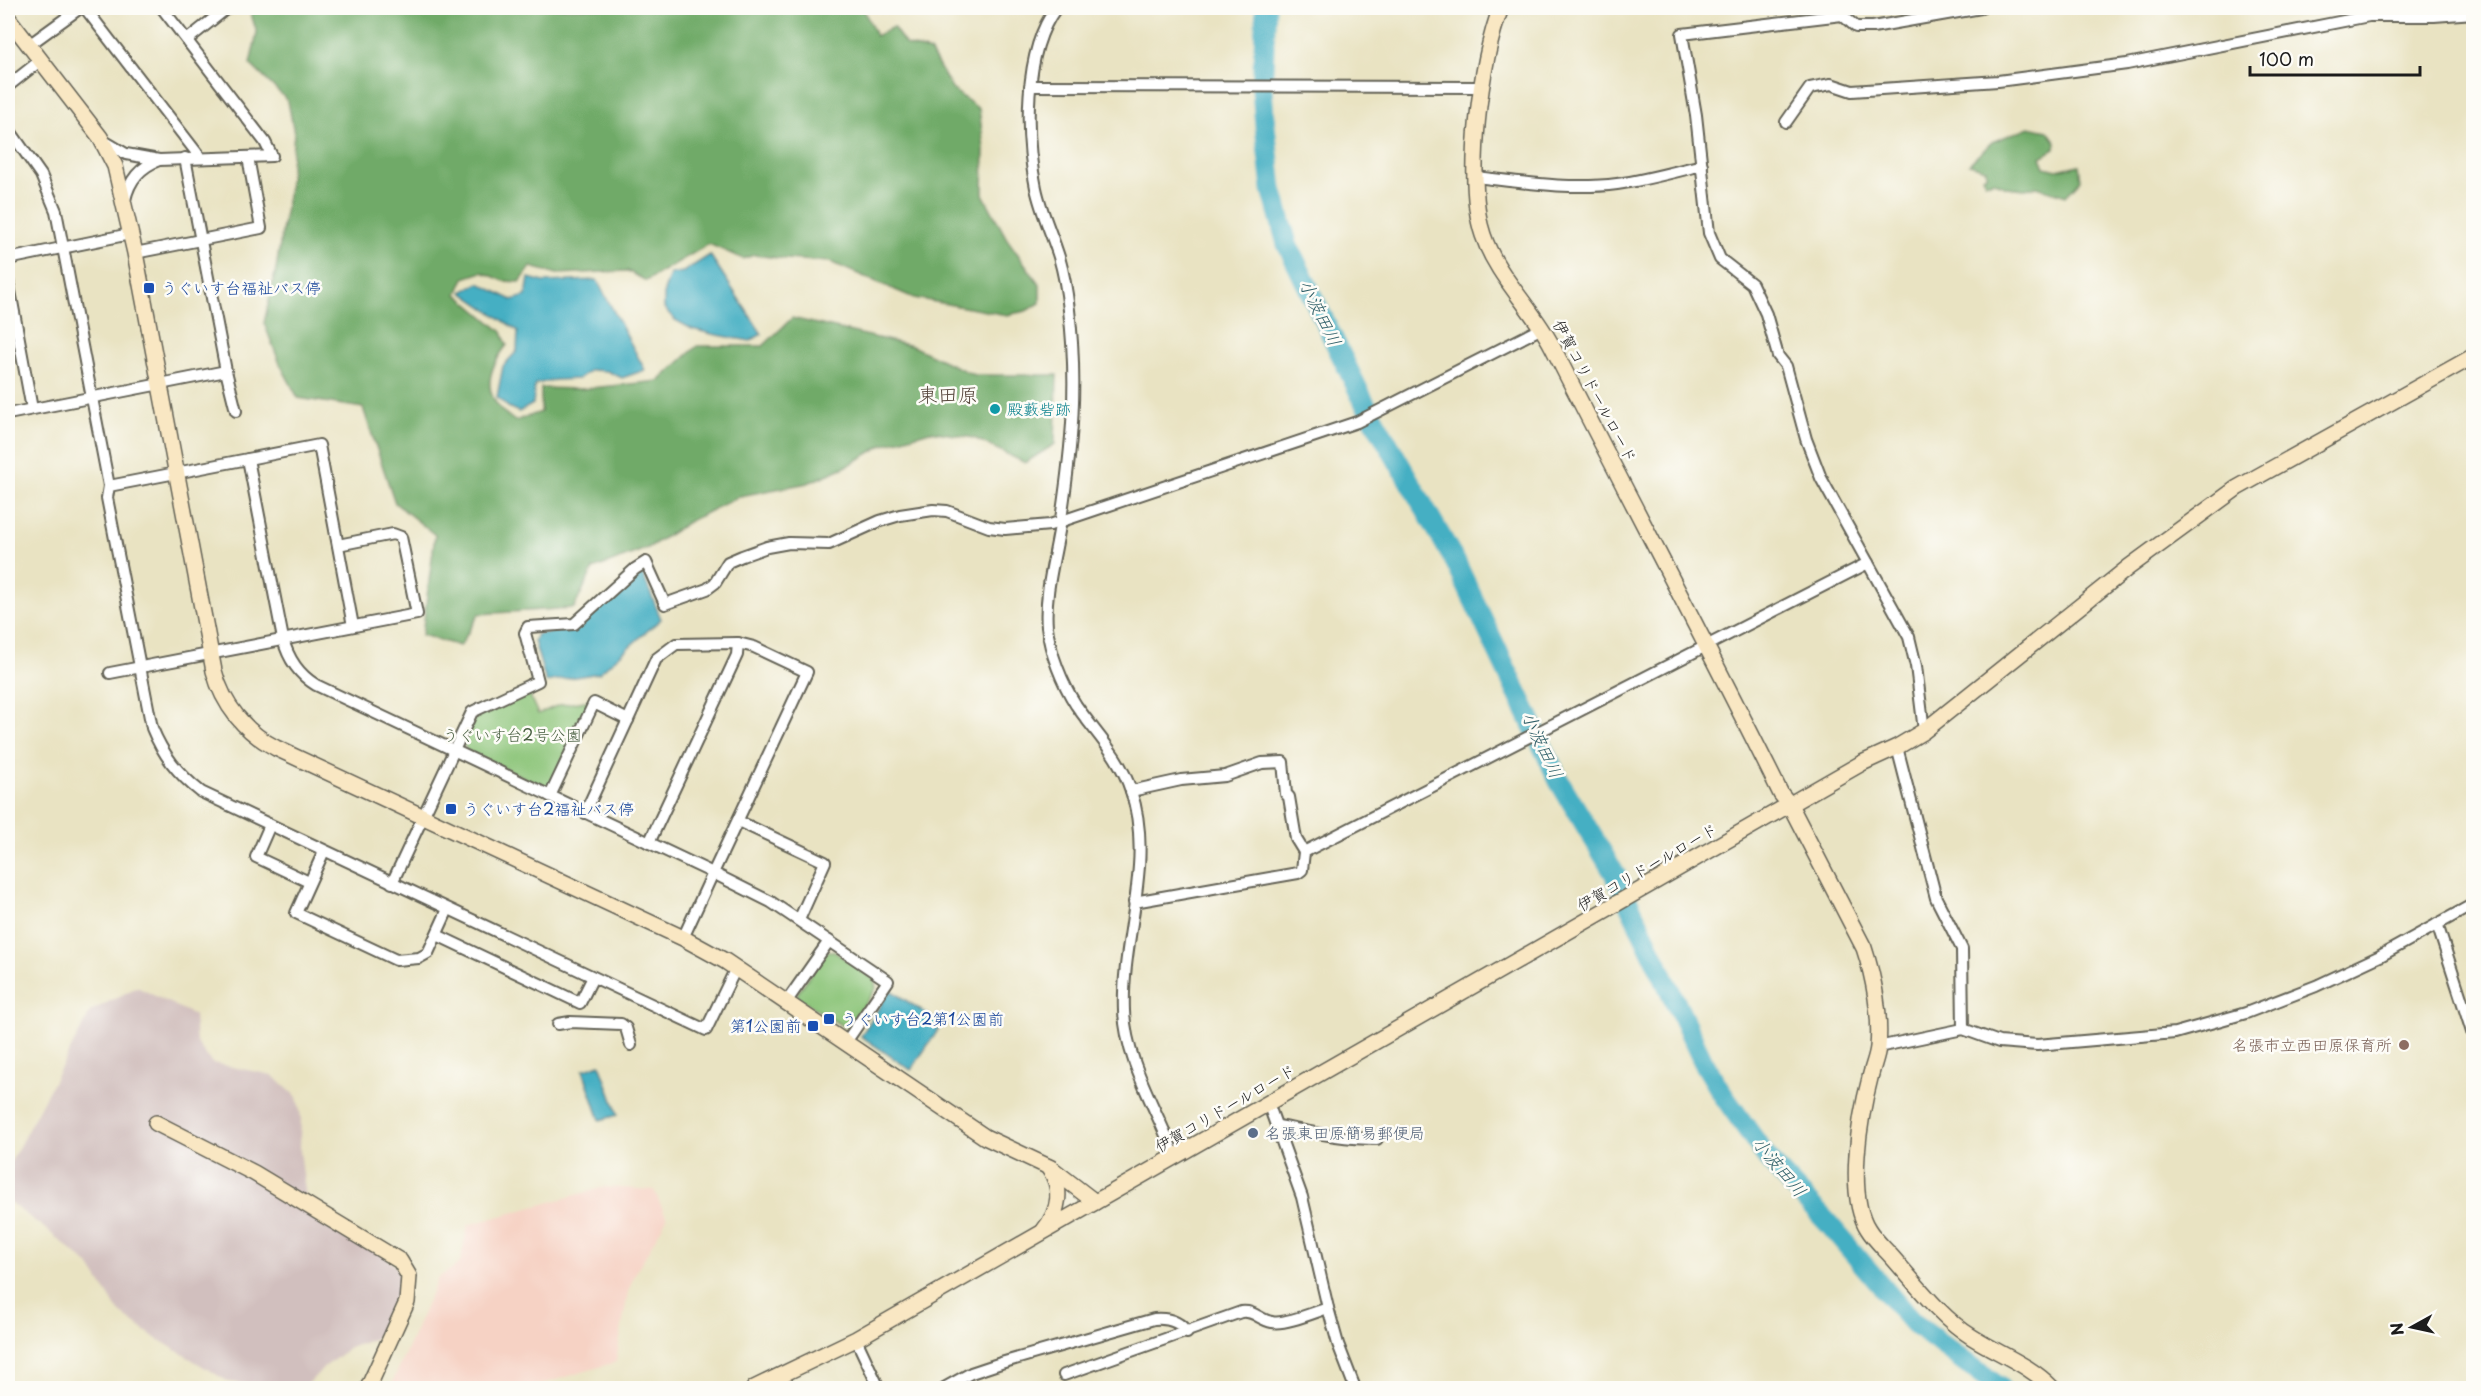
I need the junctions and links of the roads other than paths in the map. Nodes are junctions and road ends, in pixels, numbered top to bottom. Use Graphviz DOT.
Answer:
graph roads {
  1 [pos="80,8"];
  2 [pos="85,8"];
  3 [pos="162,8"];
  4 [pos="227,8"];
  5 [pos="1056,8"];
  6 [pos="1501,8"];
  7 [pos="1982,8"];
  8 [pos="2433,12"];
  9 [pos="2474,13"];
  10 [pos="8,18"];
  11 [pos="187,40"];
  12 [pos="29,45"];
  13 [pos="41,60"];
  14 [pos="8,86"];
  15 [pos="1030,86"];
  16 [pos="1482,87"];
  17 [pos="1786,122"];
  18 [pos="8,128"];
  19 [pos="100,137"];
  20 [pos="200,157"];
  21 [pos="248,157"];
  22 [pos="185,158"];
  23 [pos="159,160"];
  24 [pos="1702,165"];
  25 [pos="1475,177"];
  26 [pos="124,202"];
  27 [pos="130,234"];
  28 [pos="200,240"];
  29 [pos="64,248"];
  30 [pos="135,253"];
  31 [pos="8,259"];
  32 [pos="8,280"];
  33 [pos="1542,327"];
  34 [pos="2474,356"];
  35 [pos="226,371"];
  36 [pos="160,385"];
  37 [pos="92,398"];
  38 [pos="32,409"];
  39 [pos="236,411"];
  40 [pos="8,414"];
  41 [pos="248,459"];
  42 [pos="177,472"];
  43 [pos="109,486"];
  44 [pos="1061,520"];
  45 [pos="338,545"];
  46 [pos="1868,563"];
  47 [pos="353,626"];
  48 [pos="283,639"];
  49 [pos="738,643"];
  50 [pos="1707,645"];
  51 [pos="210,653"];
  52 [pos="140,667"];
  53 [pos="110,672"];
  54 [pos="628,720"];
  55 [pos="1924,731"];
  56 [pos="1897,747"];
  57 [pos="454,751"];
  58 [pos="1131,790"];
  59 [pos="550,796"];
  60 [pos="1790,806"];
  61 [pos="585,813"];
  62 [pos="422,816"];
  63 [pos="738,821"];
  64 [pos="270,825"];
  65 [pos="649,843"];
  66 [pos="324,851"];
  67 [pos="1304,852"];
  68 [pos="713,873"];
  69 [pos="309,882"];
  70 [pos="392,883"];
  71 [pos="1134,902"];
  72 [pos="2474,904"];
  73 [pos="448,909"];
  74 [pos="798,920"];
  75 [pos="2437,924"];
  76 [pos="437,935"];
  77 [pos="683,938"];
  78 [pos="829,941"];
  79 [pos="736,968"];
  80 [pos="593,977"];
  81 [pos="787,1001"];
  82 [pos="580,1003"];
  83 [pos="570,1022"];
  84 [pos="558,1024"];
  85 [pos="1963,1029"];
  86 [pos="2474,1038"];
  87 [pos="846,1042"];
  88 [pos="631,1045"];
  89 [pos="1878,1047"];
  90 [pos="1268,1103"];
  91 [pos="156,1123"];
  92 [pos="1278,1126"];
  93 [pos="1377,1139"];
  94 [pos="1175,1158"];
  95 [pos="1043,1163"];
  96 [pos="1095,1202"];
  97 [pos="1042,1232"];
  98 [pos="1328,1308"];
  99 [pos="1187,1333"];
  100 [pos="856,1339"];
  101 [pos="1064,1375"];
  102 [pos="368,1389"];
  103 [pos="754,1389"];
  104 [pos="879,1389"];
  105 [pos="944,1389"];
  106 [pos="1355,1389"];
  107 [pos="2052,1389"];
  1 -- 12 [label="street"];
  2 -- 20 [label="street"];
  3 -- 11 [label="street"];
  4 -- 11 [label="street"];
  5 -- 15 [label="street"];
  6 -- 16 [label="street, 伊賀コリドールロード"];
  7 -- 24 [label="street"];
  8 -- 9 [label="street"];
  8 -- 17 [label="street"];
  10 -- 12 [label="street"];
  11 -- 21 [label="street"];
  12 -- 13 [label="street"];
  13 -- 14 [label="street"];
  13 -- 19 [label="street"];
  15 -- 16 [label="street"];
  15 -- 44 [label="street"];
  16 -- 25 [label="street, 伊賀コリドールロード"];
  18 -- 29 [label="street"];
  19 -- 23 [label="street"];
  19 -- 26 [label="street"];
  20 -- 21 [label="street"];
  20 -- 22 [label="street"];
  21 -- 28 [label="street"];
  22 -- 23 [label="street"];
  22 -- 28 [label="street"];
  23 -- 26 [label="street"];
  24 -- 25 [label="street"];
  24 -- 46 [label="street"];
  25 -- 33 [label="street, 伊賀コリドールロード"];
  26 -- 27 [label="street"];
  27 -- 29 [label="street"];
  27 -- 30 [label="street"];
  28 -- 30 [label="street"];
  28 -- 35 [label="street"];
  29 -- 31 [label="street"];
  29 -- 37 [label="street"];
  30 -- 36 [label="street"];
  32 -- 38 [label="street"];
  33 -- 44 [label="street"];
  33 -- 50 [label="street, 伊賀コリドールロード"];
  34 -- 55 [label="street"];
  35 -- 36 [label="street"];
  35 -- 39 [label="street"];
  36 -- 37 [label="street"];
  36 -- 42 [label="street"];
  37 -- 38 [label="street"];
  37 -- 43 [label="street"];
  38 -- 40 [label="street"];
  41 -- 42 [label="street"];
  41 -- 45 [label="street"];
  41 -- 48 [label="street"];
  42 -- 43 [label="street"];
  42 -- 51 [label="street"];
  43 -- 52 [label="street"];
  44 -- 57 [label="street"];
  44 -- 58 [label="street"];
  45 -- 47 [label="street"];
  45 -- 47 [label="street"];
  46 -- 50 [label="street"];
  46 -- 55 [label="street"];
  47 -- 48 [label="street"];
  48 -- 51 [label="street"];
  48 -- 57 [label="street"];
  49 -- 54 [label="street"];
  49 -- 63 [label="street"];
  49 -- 65 [label="street"];
  50 -- 60 [label="street, 伊賀コリドールロード"];
  50 -- 67 [label="street"];
  51 -- 52 [label="street"];
  51 -- 62 [label="street"];
  52 -- 53 [label="street"];
  52 -- 64 [label="street"];
  54 -- 59 [label="street"];
  54 -- 61 [label="street"];
  55 -- 56 [label="street"];
  56 -- 60 [label="street"];
  56 -- 85 [label="street"];
  57 -- 59 [label="street"];
  57 -- 62 [label="street"];
  58 -- 67 [label="street"];
  58 -- 71 [label="street"];
  59 -- 61 [label="street"];
  60 -- 89 [label="street"];
  60 -- 90 [label="street, 伊賀コリドールロード"];
  61 -- 65 [label="street"];
  62 -- 70 [label="street"];
  62 -- 77 [label="street"];
  63 -- 68 [label="street"];
  63 -- 74 [label="street"];
  64 -- 66 [label="street"];
  64 -- 69 [label="street"];
  65 -- 68 [label="street"];
  66 -- 69 [label="street"];
  66 -- 70 [label="street"];
  67 -- 71 [label="street"];
  68 -- 74 [label="street"];
  68 -- 77 [label="street"];
  69 -- 76 [label="street"];
  70 -- 73 [label="street"];
  71 -- 94 [label="street"];
  72 -- 75 [label="street"];
  73 -- 76 [label="street"];
  73 -- 80 [label="street"];
  74 -- 78 [label="street"];
  75 -- 85 [label="street"];
  75 -- 86 [label="street"];
  76 -- 82 [label="street"];
  77 -- 79 [label="street"];
  78 -- 81 [label="street"];
  78 -- 87 [label="street"];
  79 -- 80 [label="street"];
  79 -- 81 [label="street"];
  80 -- 82 [label="street"];
  81 -- 87 [label="street"];
  82 -- 83 [label="street"];
  83 -- 84 [label="street"];
  83 -- 88 [label="street"];
  85 -- 89 [label="street"];
  87 -- 95 [label="street"];
  89 -- 107 [label="street"];
  90 -- 92 [label="street"];
  90 -- 94 [label="street, 伊賀コリドールロード"];
  91 -- 102 [label="street"];
  92 -- 93 [label="street"];
  92 -- 98 [label="street"];
  94 -- 96 [label="street, 伊賀コリドールロード"];
  95 -- 96 [label="street"];
  95 -- 97 [label="street"];
  96 -- 97 [label="street, 伊賀コリドールロード"];
  97 -- 100 [label="street, 伊賀コリドールロード"];
  98 -- 99 [label="street"];
  98 -- 106 [label="street"];
  99 -- 101 [label="street"];
  99 -- 105 [label="street"];
  100 -- 103 [label="street, 伊賀コリドールロード"];
  100 -- 104 [label="street"];
}
